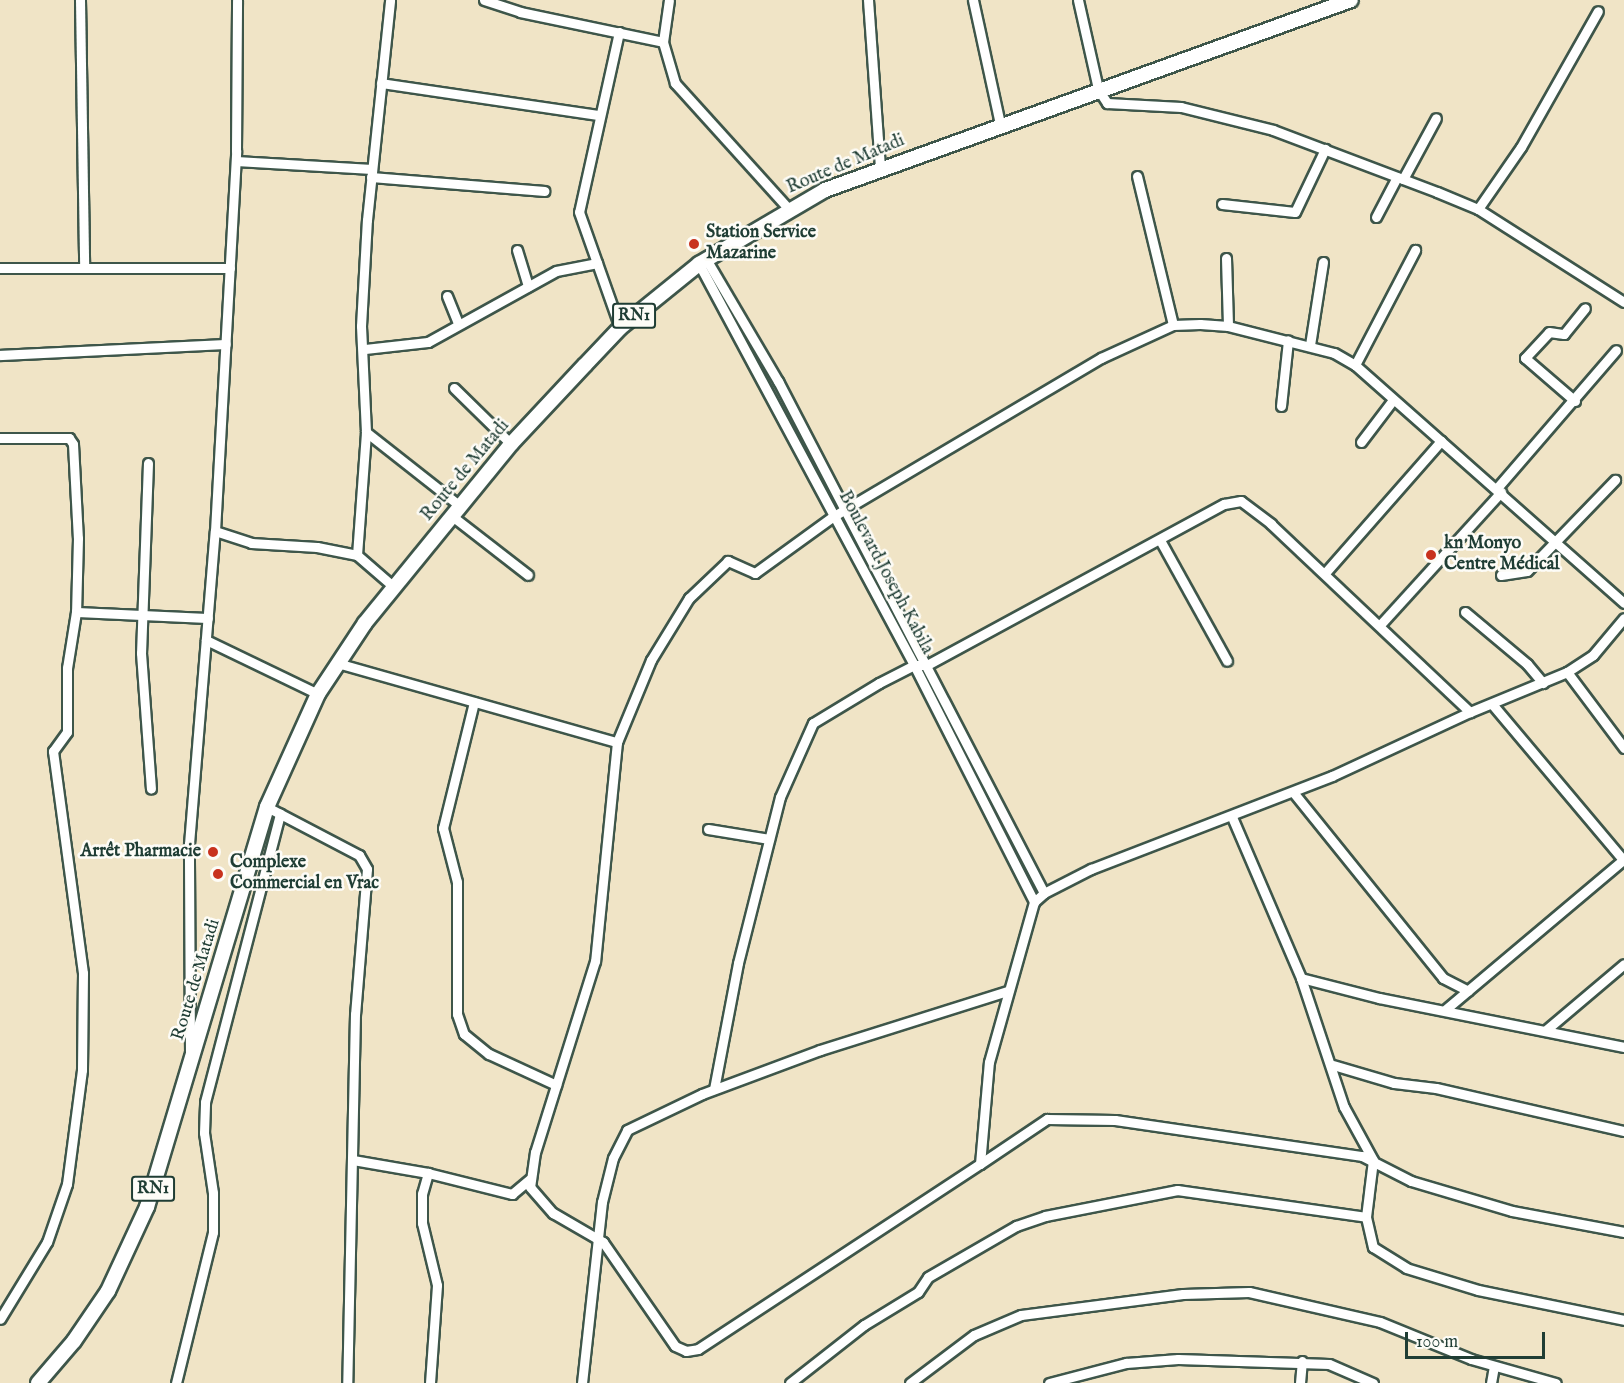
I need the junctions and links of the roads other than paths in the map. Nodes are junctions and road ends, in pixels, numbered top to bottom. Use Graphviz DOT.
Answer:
graph roads {
  1 [pos="80,0"];
  2 [pos="237,0"];
  3 [pos="390,0"];
  4 [pos="484,0"];
  5 [pos="669,0"];
  6 [pos="868,0"];
  7 [pos="973,0"];
  8 [pos="1078,0"];
  9 [pos="1351,0"];
  10 [pos="1599,11"];
  11 [pos="619,32"];
  12 [pos="663,42"];
  13 [pos="381,83"];
  14 [pos="1098,88"];
  15 [pos="599,115"];
  16 [pos="1436,118"];
  17 [pos="1000,124"];
  18 [pos="1325,149"];
  19 [pos="236,160"];
  20 [pos="880,168"];
  21 [pos="372,173"];
  22 [pos="1137,176"];
  23 [pos="1400,178"];
  24 [pos="544,191"];
  25 [pos="1222,204"];
  26 [pos="789,209"];
  27 [pos="1478,209"];
  28 [pos="1376,218"];
  29 [pos="517,250"];
  30 [pos="1415,250"];
  31 [pos="1226,258"];
  32 [pos="703,261"];
  33 [pos="1323,262"];
  34 [pos="597,263"];
  35 [pos="84,267"];
  36 [pos="0,268"];
  37 [pos="230,268"];
  38 [pos="528,286"];
  39 [pos="447,296"];
  40 [pos="1624,302"];
  41 [pos="1585,308"];
  42 [pos="458,323"];
  43 [pos="1173,325"];
  44 [pos="1228,326"];
  45 [pos="620,328"];
  46 [pos="1288,340"];
  47 [pos="226,344"];
  48 [pos="1310,345"];
  49 [pos="365,349"];
  50 [pos="1616,350"];
  51 [pos="0,355"];
  52 [pos="1355,366"];
  53 [pos="454,388"];
  54 [pos="1393,400"];
  55 [pos="1575,402"];
  56 [pos="1281,406"];
  57 [pos="366,432"];
  58 [pos="0,438"];
  59 [pos="1441,441"];
  60 [pos="1361,442"];
  61 [pos="511,444"];
  62 [pos="148,463"];
  63 [pos="1615,480"];
  64 [pos="1499,490"];
  65 [pos="844,509"];
  66 [pos="456,511"];
  67 [pos="835,515"];
  68 [pos="215,531"];
  69 [pos="1160,540"];
  70 [pos="1555,543"];
  71 [pos="357,555"];
  72 [pos="1325,573"];
  73 [pos="528,575"];
  74 [pos="1501,575"];
  75 [pos="394,587"];
  76 [pos="1624,603"];
  77 [pos="76,612"];
  78 [pos="1465,612"];
  79 [pos="144,616"];
  80 [pos="208,618"];
  81 [pos="1624,618"];
  82 [pos="1380,625"];
  83 [pos="206,640"];
  84 [pos="1227,661"];
  85 [pos="337,663"];
  86 [pos="915,665"];
  87 [pos="927,665"];
  88 [pos="1567,672"];
  89 [pos="1543,683"];
  90 [pos="318,694"];
  91 [pos="474,702"];
  92 [pos="1492,704"];
  93 [pos="1470,712"];
  94 [pos="618,742"];
  95 [pos="1624,748"];
  96 [pos="152,789"];
  97 [pos="1293,792"];
  98 [pos="274,811"];
  99 [pos="1232,817"];
  100 [pos="708,829"];
  101 [pos="769,839"];
  102 [pos="1624,860"];
  103 [pos="1044,893"];
  104 [pos="1034,902"];
  105 [pos="1624,964"];
  106 [pos="1301,978"];
  107 [pos="1468,990"];
  108 [pos="1007,991"];
  109 [pos="1446,1010"];
  110 [pos="1546,1030"];
  111 [pos="1624,1047"];
  112 [pos="190,1065"];
  113 [pos="1333,1065"];
  114 [pos="556,1085"];
  115 [pos="714,1089"];
  116 [pos="1624,1131"];
  117 [pos="1373,1160"];
  118 [pos="353,1161"];
  119 [pos="980,1164"];
  120 [pos="428,1173"];
  121 [pos="530,1179"];
  122 [pos="1366,1216"];
  123 [pos="1624,1222"];
  124 [pos="1621,1232"];
  125 [pos="595,1240"];
  126 [pos="0,1319"];
  127 [pos="1624,1320"];
  128 [pos="1302,1361"];
  129 [pos="1494,1366"];
  130 [pos="38,1383"];
  131 [pos="176,1383"];
  132 [pos="347,1383"];
  133 [pos="430,1383"];
  134 [pos="582,1383"];
  135 [pos="790,1383"];
  136 [pos="910,1383"];
  137 [pos="1049,1383"];
  138 [pos="1300,1383"];
  139 [pos="1373,1383"];
  140 [pos="1491,1383"];
  141 [pos="1556,1383"];
  1 -- 35 [label="street"];
  2 -- 19 [label="street"];
  3 -- 13 [label="street"];
  4 -- 11 [label="street"];
  5 -- 12 [label="street"];
  6 -- 20 [label="street"];
  7 -- 17 [label="street"];
  8 -- 14 [label="street"];
  9 -- 14 [label="highway, Route de Matadi / RN1"];
  10 -- 27 [label="street"];
  11 -- 12 [label="street"];
  11 -- 15 [label="street"];
  12 -- 26 [label="street"];
  13 -- 15 [label="street"];
  13 -- 21 [label="street"];
  14 -- 17 [label="highway, Route de Matadi / RN1"];
  14 -- 18 [label="street"];
  15 -- 34 [label="street"];
  16 -- 23 [label="street"];
  17 -- 20 [label="highway, Route de Matadi / RN1"];
  18 -- 23 [label="street"];
  18 -- 25 [label="street"];
  19 -- 21 [label="street"];
  19 -- 37 [label="street"];
  20 -- 26 [label="highway, Route de Matadi / RN1"];
  21 -- 24 [label="street"];
  21 -- 49 [label="street"];
  22 -- 43 [label="street"];
  23 -- 27 [label="street"];
  23 -- 28 [label="street"];
  26 -- 32 [label="highway, Route de Matadi / RN1"];
  27 -- 40 [label="street"];
  29 -- 38 [label="street"];
  30 -- 52 [label="street"];
  31 -- 44 [label="street"];
  32 -- 45 [label="highway, Route de Matadi / RN1"];
  32 -- 65 [label="street, Boulevard Joseph Kabila"];
  32 -- 67 [label="street, Boulevard Joseph Kabila"];
  33 -- 48 [label="street"];
  34 -- 38 [label="street"];
  34 -- 45 [label="street"];
  35 -- 36 [label="street"];
  35 -- 37 [label="street"];
  37 -- 47 [label="street"];
  38 -- 42 [label="street"];
  39 -- 42 [label="street"];
  41 -- 55 [label="street"];
  42 -- 49 [label="street"];
  43 -- 44 [label="street"];
  43 -- 65 [label="street"];
  44 -- 46 [label="street"];
  45 -- 61 [label="highway, Route de Matadi / RN1"];
  46 -- 48 [label="street"];
  46 -- 56 [label="street"];
  47 -- 51 [label="street"];
  47 -- 68 [label="street"];
  48 -- 52 [label="street"];
  49 -- 57 [label="street"];
  50 -- 55 [label="street"];
  52 -- 54 [label="street"];
  53 -- 61 [label="street"];
  54 -- 59 [label="street"];
  54 -- 60 [label="street"];
  55 -- 64 [label="street"];
  57 -- 66 [label="street"];
  57 -- 71 [label="street"];
  58 -- 77 [label="street"];
  59 -- 64 [label="street"];
  59 -- 72 [label="street"];
  61 -- 66 [label="highway, Route de Matadi / RN1"];
  62 -- 79 [label="street"];
  63 -- 70 [label="street"];
  64 -- 70 [label="street"];
  64 -- 82 [label="street"];
  65 -- 67 [label="street"];
  65 -- 87 [label="street, Boulevard Joseph Kabila"];
  66 -- 73 [label="street"];
  66 -- 75 [label="highway, Route de Matadi / RN1"];
  67 -- 86 [label="street, Boulevard Joseph Kabila"];
  67 -- 94 [label="street"];
  68 -- 71 [label="street"];
  68 -- 80 [label="street"];
  69 -- 72 [label="street"];
  69 -- 84 [label="street"];
  69 -- 87 [label="street"];
  70 -- 74 [label="street"];
  70 -- 76 [label="street"];
  71 -- 75 [label="street"];
  72 -- 82 [label="street"];
  75 -- 85 [label="highway, Route de Matadi / RN1"];
  77 -- 79 [label="street"];
  77 -- 126 [label="street"];
  78 -- 89 [label="street"];
  79 -- 80 [label="street"];
  79 -- 96 [label="street"];
  80 -- 83 [label="street"];
  81 -- 88 [label="street"];
  82 -- 93 [label="street"];
  83 -- 90 [label="street"];
  83 -- 112 [label="street"];
  85 -- 90 [label="highway, Route de Matadi / RN1"];
  85 -- 91 [label="street"];
  86 -- 87 [label="street"];
  86 -- 101 [label="street"];
  86 -- 104 [label="street, Boulevard Joseph Kabila"];
  87 -- 103 [label="street, Boulevard Joseph Kabila"];
  88 -- 89 [label="street"];
  88 -- 95 [label="street"];
  89 -- 92 [label="street"];
  90 -- 98 [label="highway, Route de Matadi / RN1"];
  91 -- 94 [label="street"];
  91 -- 114 [label="street"];
  92 -- 93 [label="street"];
  92 -- 102 [label="street"];
  93 -- 97 [label="street"];
  94 -- 114 [label="street"];
  97 -- 99 [label="street"];
  97 -- 107 [label="street"];
  98 -- 112 [label="highway, Route de Matadi / RN1"];
  98 -- 118 [label="street"];
  98 -- 131 [label="street"];
  99 -- 103 [label="street"];
  99 -- 106 [label="street"];
  100 -- 101 [label="street"];
  101 -- 115 [label="street"];
  102 -- 107 [label="street"];
  103 -- 104 [label="street"];
  104 -- 108 [label="street"];
  105 -- 110 [label="street"];
  106 -- 109 [label="street"];
  106 -- 113 [label="street"];
  107 -- 109 [label="street"];
  108 -- 115 [label="street"];
  108 -- 119 [label="street"];
  109 -- 110 [label="street"];
  110 -- 111 [label="street"];
  112 -- 130 [label="highway, Route de Matadi / RN1"];
  113 -- 116 [label="street"];
  113 -- 117 [label="street"];
  114 -- 121 [label="street"];
  115 -- 125 [label="street"];
  117 -- 119 [label="street"];
  117 -- 122 [label="street"];
  117 -- 124 [label="street"];
  118 -- 120 [label="street"];
  118 -- 132 [label="street"];
  119 -- 125 [label="street"];
  120 -- 121 [label="street"];
  120 -- 133 [label="street"];
  121 -- 125 [label="street"];
  122 -- 127 [label="street"];
  122 -- 135 [label="street"];
  123 -- 124 [label="street"];
  125 -- 134 [label="street"];
  128 -- 137 [label="street"];
  128 -- 138 [label="street"];
  128 -- 139 [label="street"];
  129 -- 136 [label="street"];
  129 -- 140 [label="street"];
  129 -- 141 [label="street"];
}
